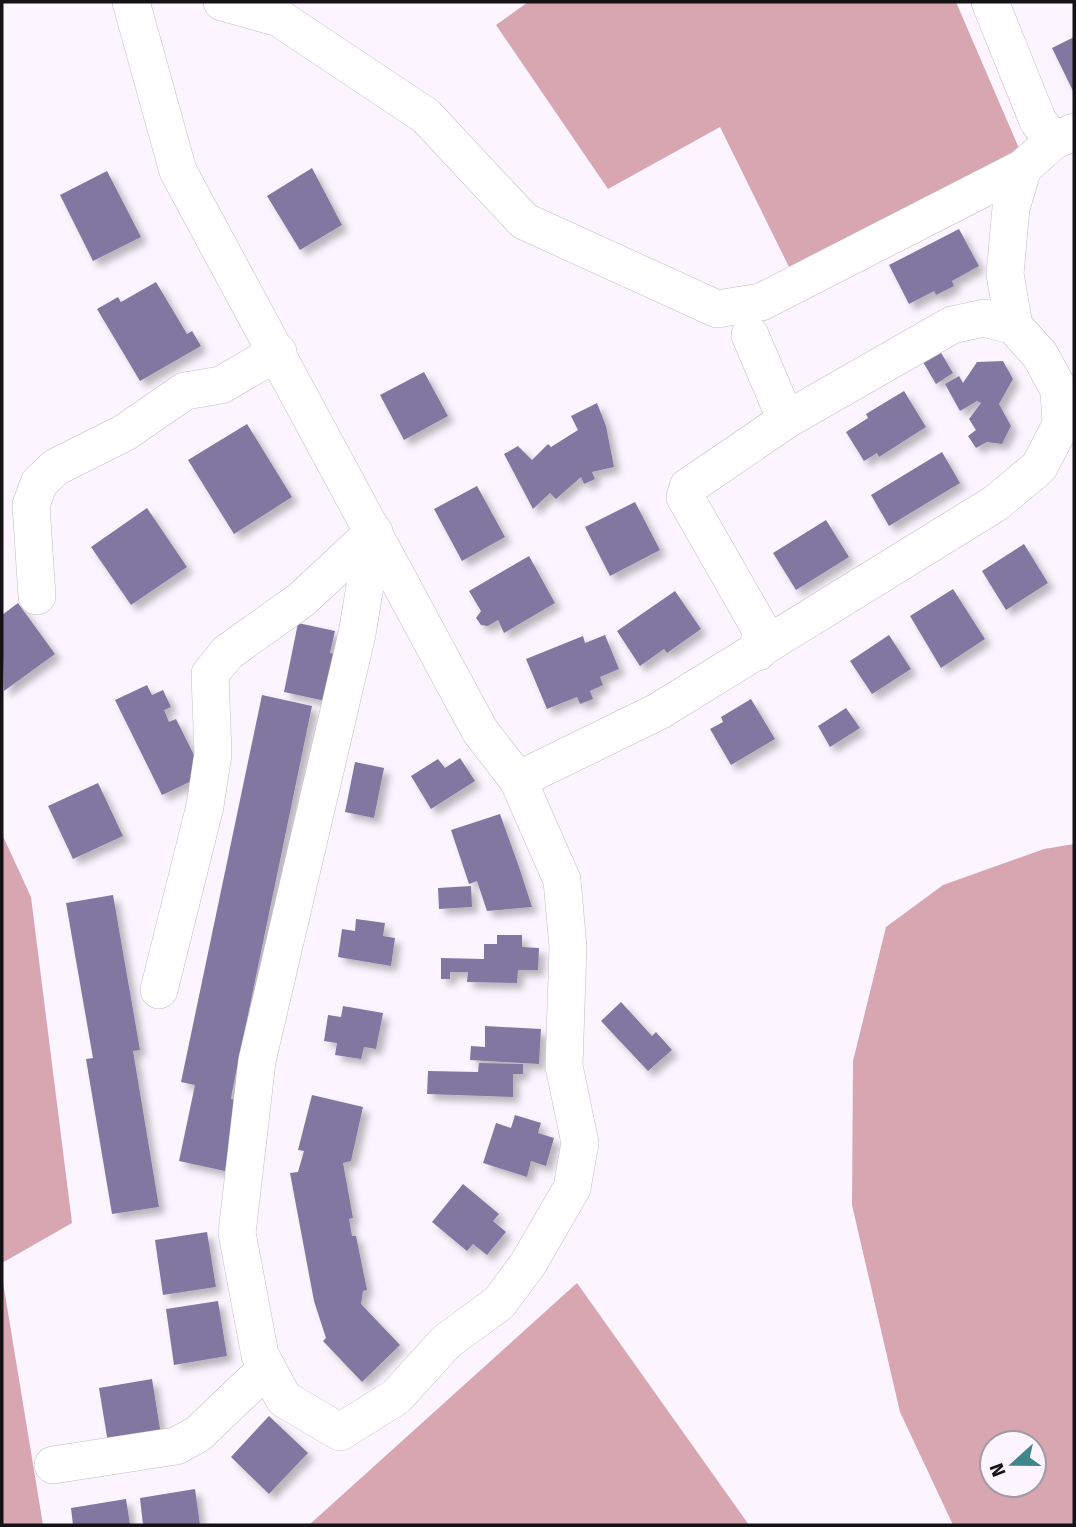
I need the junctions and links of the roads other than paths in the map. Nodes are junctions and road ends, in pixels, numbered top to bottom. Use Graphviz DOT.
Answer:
graph roads {
  1 [pos="131,2"];
  2 [pos="222,2"];
  3 [pos="990,2"];
  4 [pos="1064,137"];
  5 [pos="1023,168"];
  6 [pos="1014,326"];
  7 [pos="750,335"];
  8 [pos="278,352"];
  9 [pos="1066,386"];
  10 [pos="786,420"];
  11 [pos="374,532"];
  12 [pos="37,596"];
  13 [pos="758,652"];
  14 [pos="518,780"];
  15 [pos="159,990"];
  16 [pos="267,1368"];
  17 [pos="53,1465"];
  1 -- 8 [label="street"];
  2 -- 5 [label="street"];
  3 -- 4 [label="street"];
  4 -- 5 [label="street"];
  5 -- 6 [label="street"];
  6 -- 9 [label="street"];
  6 -- 10 [label="street"];
  7 -- 10 [label="street"];
  8 -- 11 [label="street"];
  8 -- 12 [label="street"];
  9 -- 13 [label="street"];
  10 -- 13 [label="street"];
  11 -- 14 [label="street"];
  11 -- 15 [label="street"];
  11 -- 16 [label="street"];
  13 -- 14 [label="street"];
  14 -- 16 [label="street"];
  16 -- 17 [label="street"];
}
